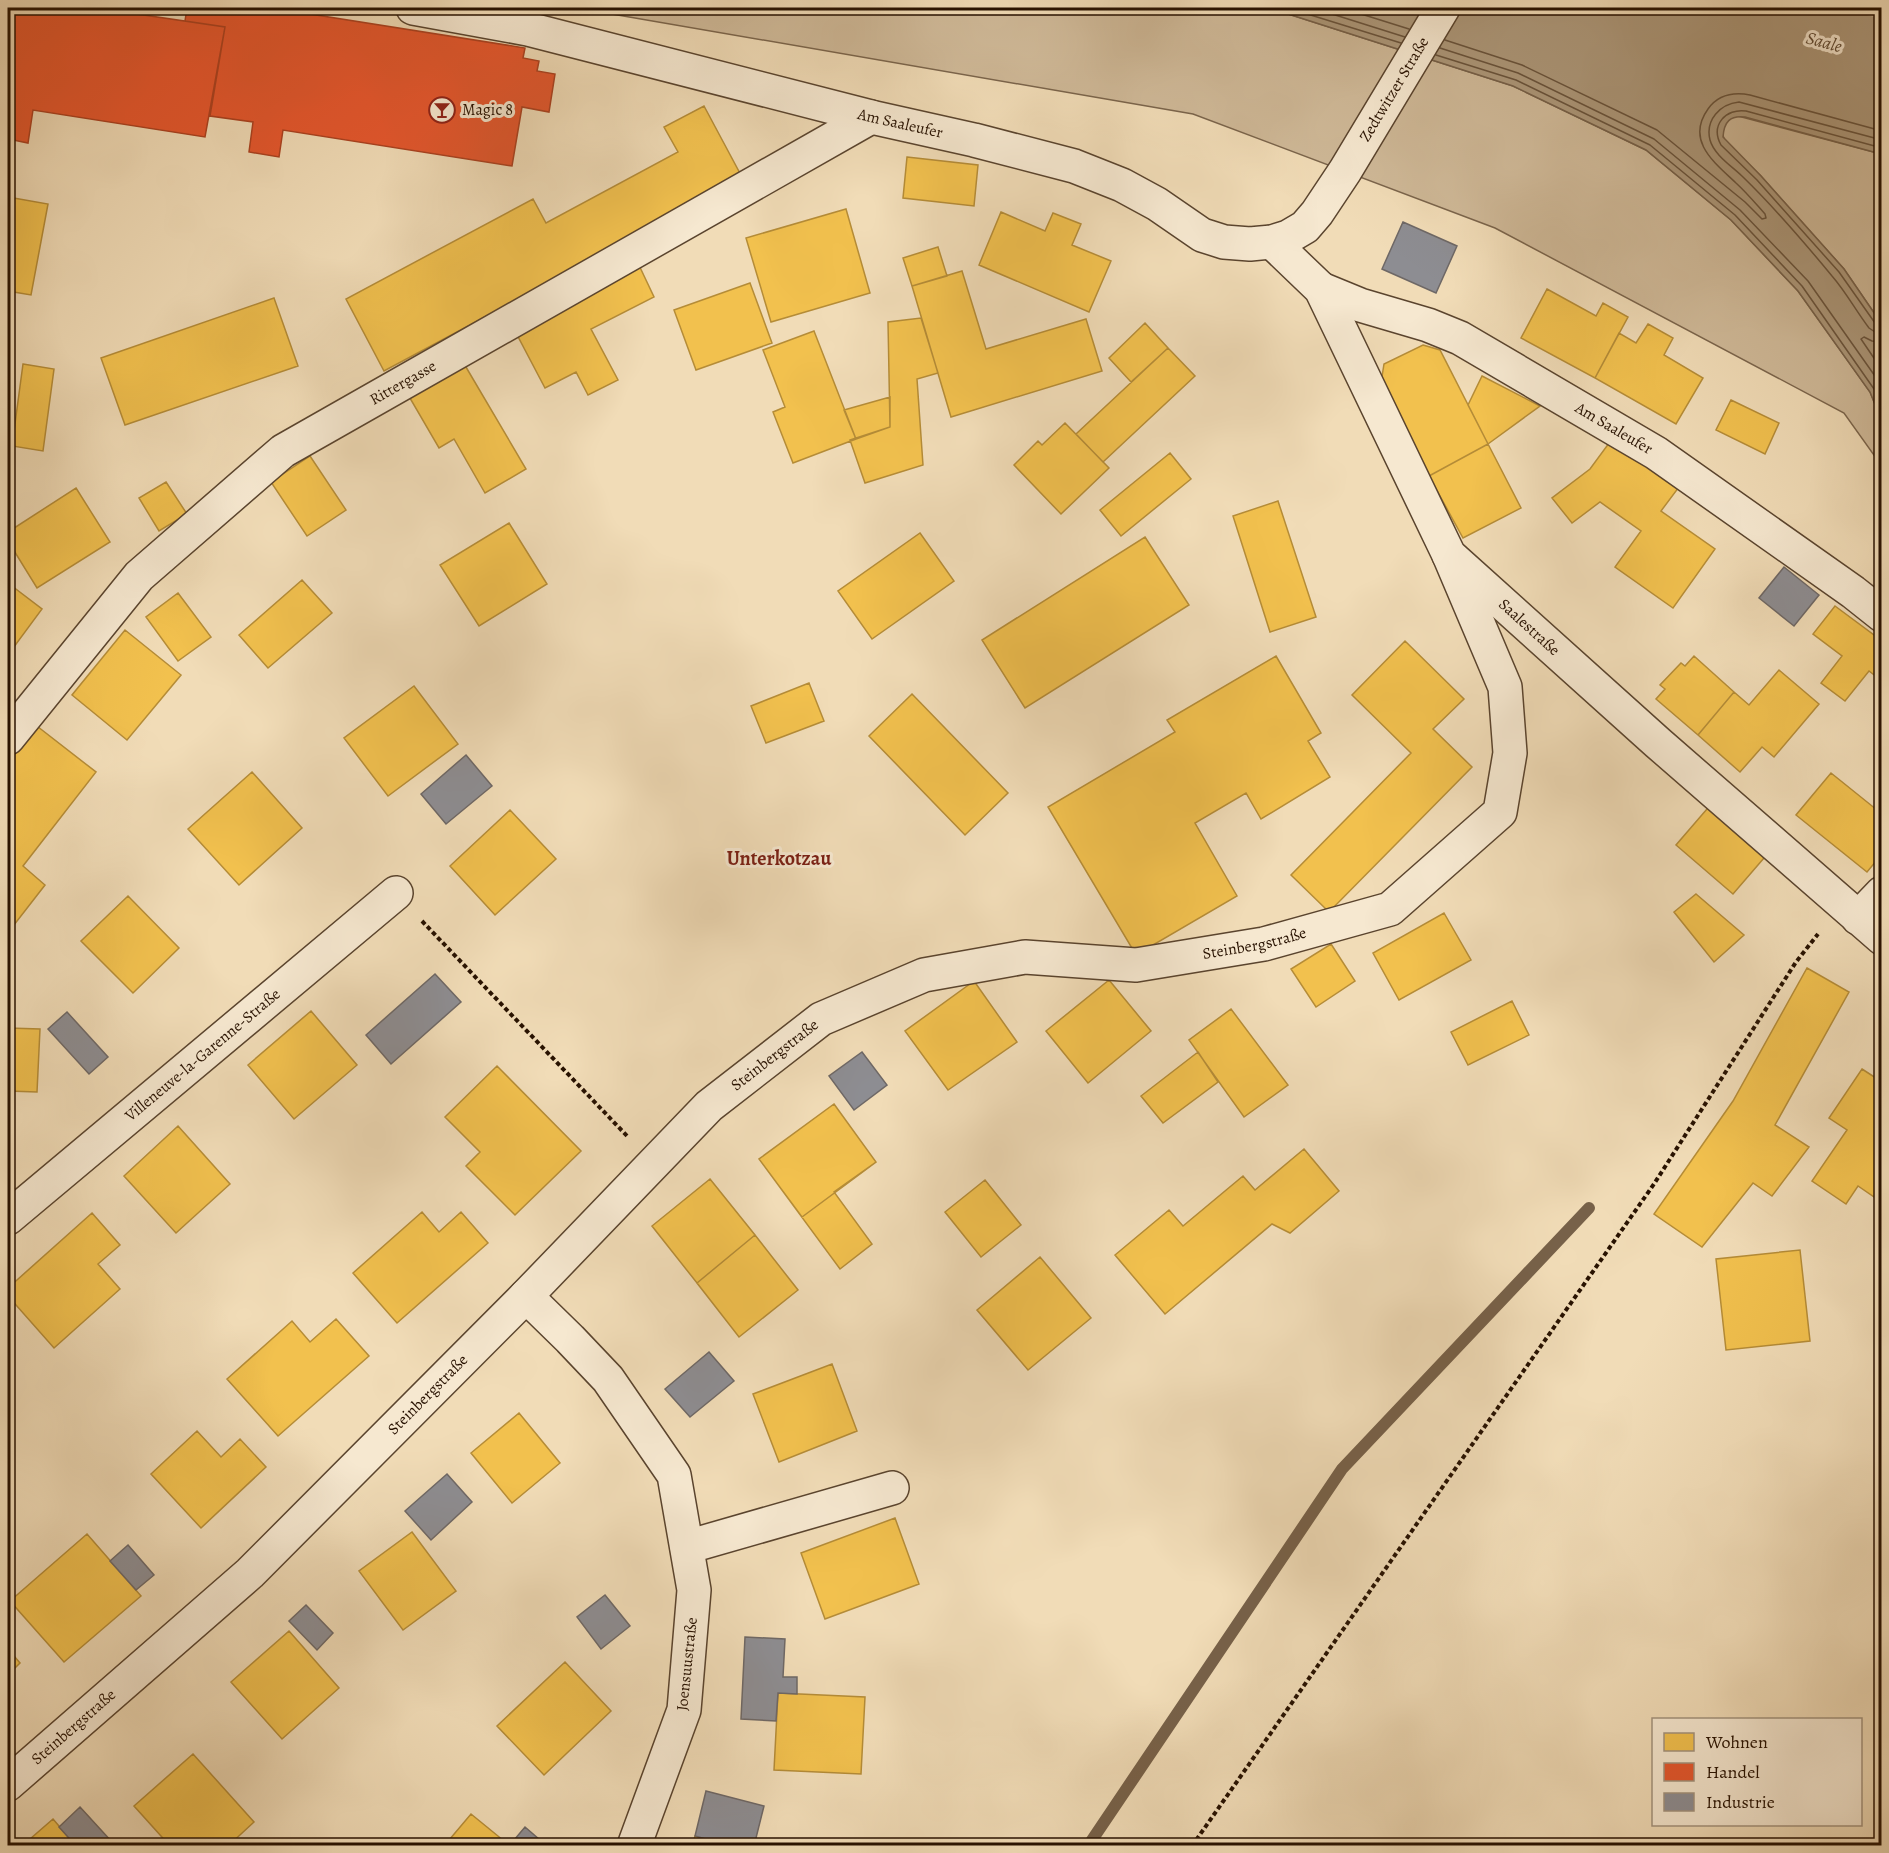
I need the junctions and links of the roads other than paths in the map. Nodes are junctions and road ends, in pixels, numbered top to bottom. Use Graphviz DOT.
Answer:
graph roads {
  1 [pos="413,8"];
  2 [pos="1443,8"];
  3 [pos="871,117"];
  4 [pos="1345,171"];
  5 [pos="1272,242"];
  6 [pos="1321,289"];
  7 [pos="1449,555"];
  8 [pos="1881,615"];
  9 [pos="8,738"];
  10 [pos="396,893"];
  11 [pos="1881,893"];
  12 [pos="1860,920"];
  13 [pos="8,1218"];
  14 [pos="526,1296"];
  15 [pos="892,1488"];
  16 [pos="687,1547"];
  17 [pos="8,1784"];
  18 [pos="634,1845"];
  1 -- 3 [label="street, Am Saaleufer"];
  2 -- 4 [label="street, Zedtwitzer Straße"];
  3 -- 5 [label="street, Am Saaleufer"];
  3 -- 9 [label="street, Rittergasse"];
  4 -- 5 [label="street, Am Saaleufer"];
  5 -- 6 [label="street, Saalestraße"];
  6 -- 7 [label="street, Saalestraße"];
  6 -- 8 [label="street, Am Saaleufer"];
  7 -- 12 [label="street, Saalestraße"];
  7 -- 14 [label="street, Steinbergstraße"];
  10 -- 13 [label="street, Villeneuve-la-Garenne-Straße"];
  11 -- 12 [label="street"];
  14 -- 16 [label="street, Joensuustraße"];
  14 -- 17 [label="street, Steinbergstraße"];
  15 -- 16 [label="street"];
  16 -- 18 [label="street, Joensuustraße"];
}
